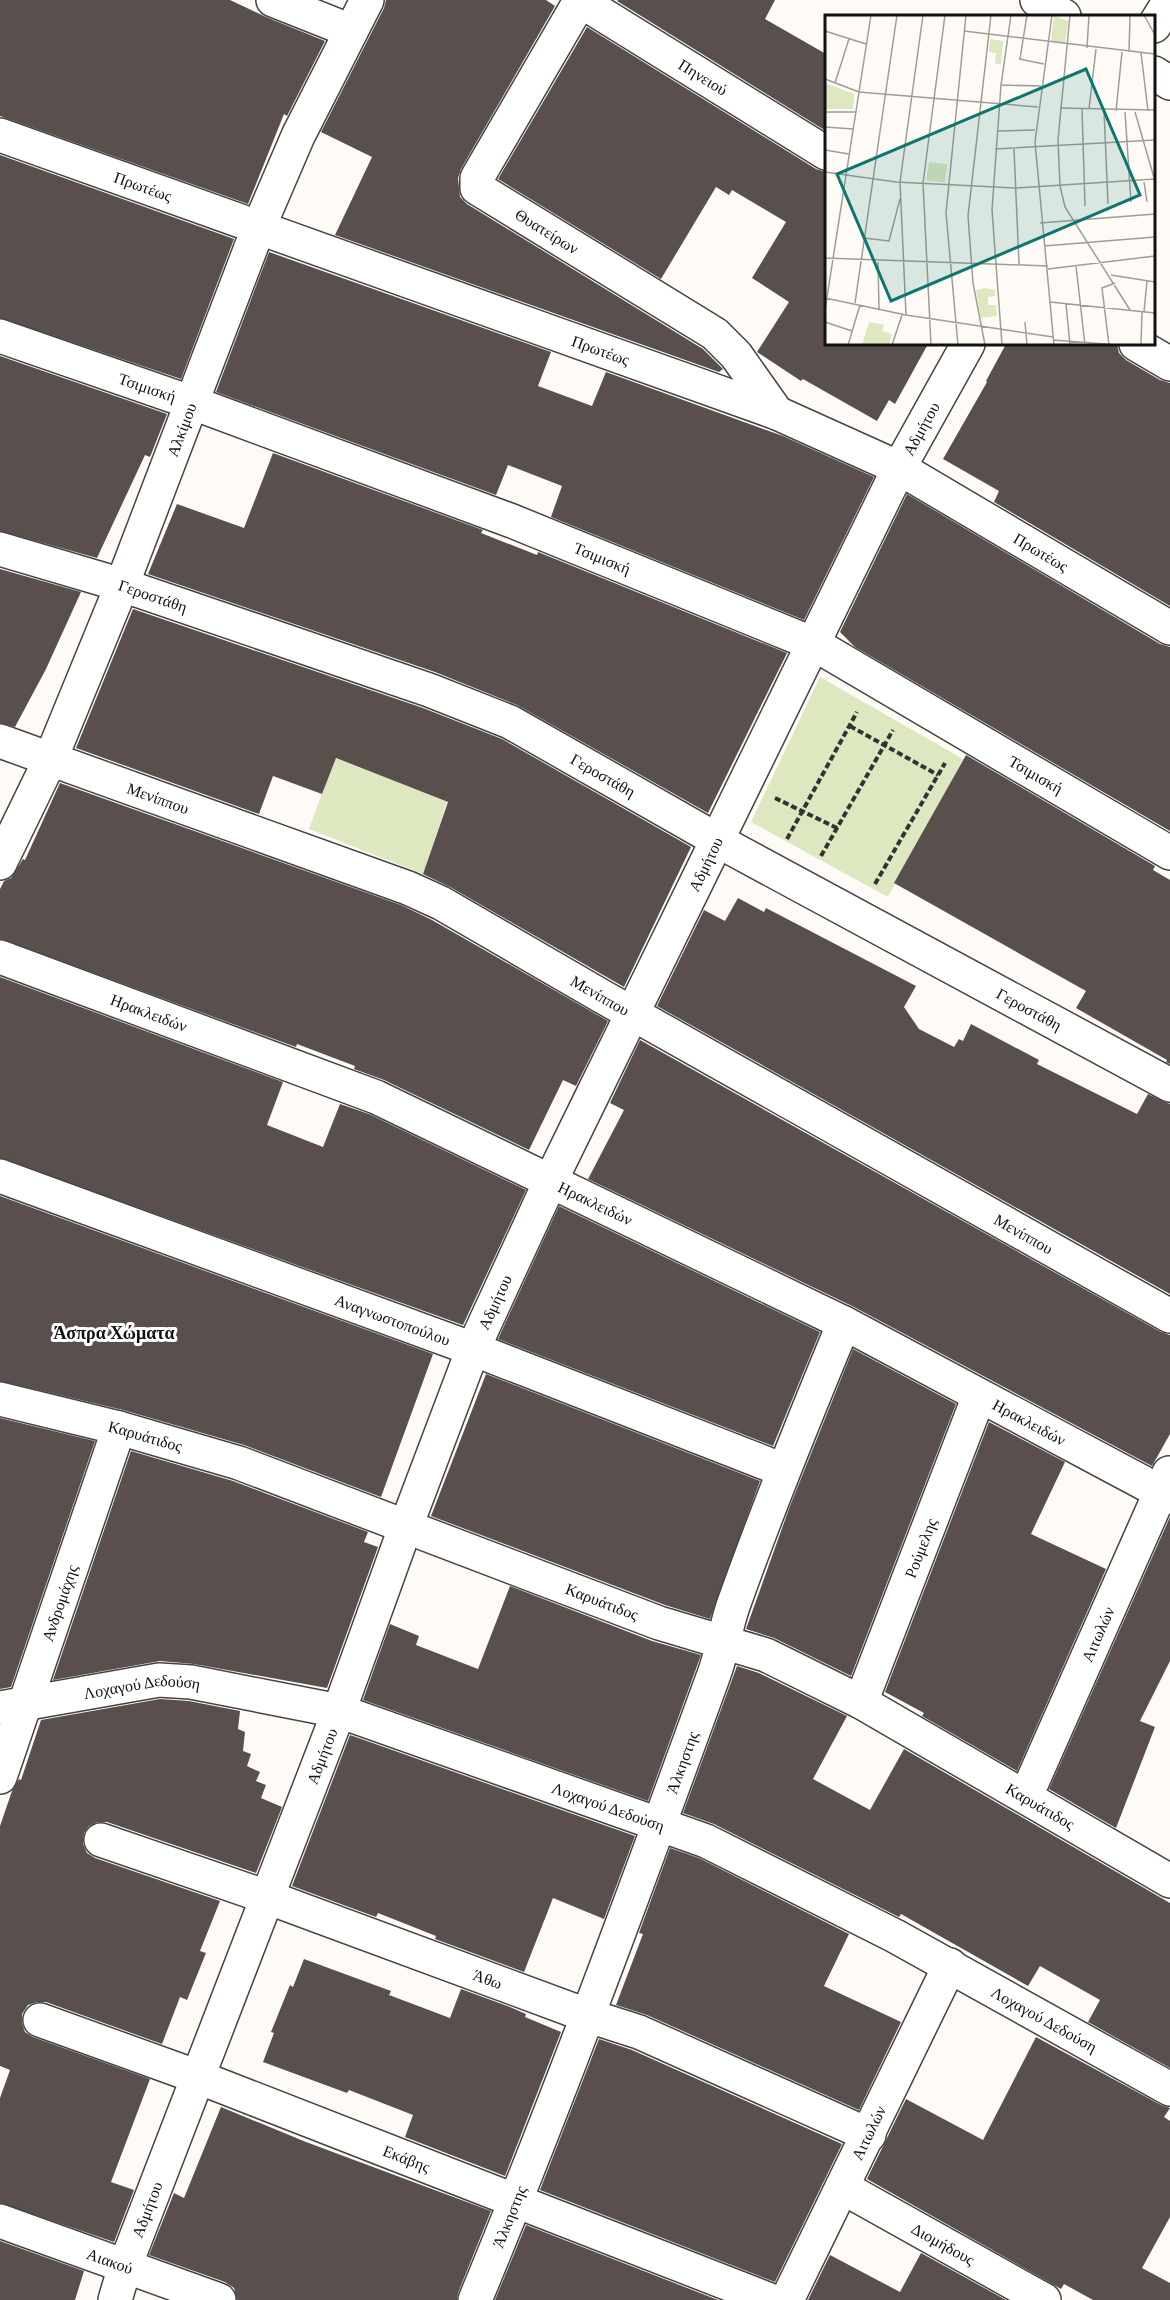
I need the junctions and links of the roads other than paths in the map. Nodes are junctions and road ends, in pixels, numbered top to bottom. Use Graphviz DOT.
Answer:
graph roads {
  1 [pos="273,0"];
  2 [pos="367,0"];
  3 [pos="579,0"];
  4 [pos="1038,0"];
  5 [pos="1170,0"];
  6 [pos="1062,15"];
  7 [pos="1155,24"];
  8 [pos="351,31"];
  9 [pos="1155,74"];
  10 [pos="1170,83"];
  11 [pos="0,135"];
  12 [pos="825,152"];
  13 [pos="258,229"];
  14 [pos="0,336"];
  15 [pos="967,345"];
  16 [pos="1138,345"];
  17 [pos="1170,364"];
  18 [pos="193,403"];
  19 [pos="777,413"];
  20 [pos="899,468"];
  21 [pos="0,549"];
  22 [pos="122,585"];
  23 [pos="1170,628"];
  24 [pos="814,644"];
  25 [pos="0,741"];
  26 [pos="51,758"];
  27 [pos="718,840"];
  28 [pos="1170,853"];
  29 [pos="0,863"];
  30 [pos="0,957"];
  31 [pos="633,1014"];
  32 [pos="1170,1085"];
  33 [pos="0,1176"];
  34 [pos="550,1182"];
  35 [pos="1170,1316"];
  36 [pos="844,1323"];
  37 [pos="473,1349"];
  38 [pos="979,1395"];
  39 [pos="0,1399"];
  40 [pos="119,1428"];
  41 [pos="783,1470"];
  42 [pos="1166,1487"];
  43 [pos="405,1528"];
  44 [pos="723,1641"];
  45 [pos="861,1702"];
  46 [pos="13,1705"];
  47 [pos="339,1711"];
  48 [pos="0,1777"];
  49 [pos="1026,1796"];
  50 [pos="659,1826"];
  51 [pos="101,1840"];
  52 [pos="1170,1881"];
  53 [pos="267,1897"];
  54 [pos="950,1965"];
  55 [pos="586,2015"];
  56 [pos="40,2020"];
  57 [pos="198,2077"];
  58 [pos="1170,2089"];
  59 [pos="868,2135"];
  60 [pos="842,2187"];
  61 [pos="516,2201"];
  62 [pos="0,2221"];
  63 [pos="125,2266"];
  64 [pos="115,2300"];
  65 [pos="219,2300"];
  66 [pos="475,2300"];
  67 [pos="770,2300"];
  68 [pos="787,2300"];
  69 [pos="1044,2300"];
  1 -- 8 [label="street"];
  2 -- 8 [label="street, Αλκίμου"];
  3 -- 12 [label="street, Πηνειού"];
  3 -- 19 [label="street, Θυατείρων"];
  4 -- 6 [label="street"];
  5 -- 7 [label="street"];
  8 -- 13 [label="street, Αλκίμου"];
  9 -- 10 [label="street"];
  11 -- 13 [label="street, Πρωτέως"];
  13 -- 18 [label="street, Αλκίμου"];
  13 -- 19 [label="street, Πρωτέως"];
  14 -- 18 [label="street, Τσιμισκή"];
  15 -- 20 [label="street, Αδμήτου"];
  16 -- 17 [label="street"];
  18 -- 22 [label="street, Αλκίμου"];
  18 -- 24 [label="street, Τσιμισκή"];
  19 -- 20 [label="street, Πρωτέως"];
  20 -- 23 [label="street, Πρωτέως"];
  20 -- 24 [label="street, Αδμήτου"];
  21 -- 22 [label="street, Γεροστάθη"];
  22 -- 26 [label="street, Αλκίμου"];
  22 -- 27 [label="street, Γεροστάθη"];
  24 -- 27 [label="street, Αδμήτου"];
  24 -- 28 [label="street, Τσιμισκή"];
  25 -- 26 [label="street, Μενίππου"];
  26 -- 29 [label="street, Αλκίμου"];
  26 -- 31 [label="street, Μενίππου"];
  27 -- 31 [label="street, Αδμήτου"];
  27 -- 32 [label="street, Γεροστάθη"];
  30 -- 34 [label="street, Ηρακλειδών"];
  31 -- 34 [label="street, Αδμήτου"];
  31 -- 35 [label="street, Μενίππου"];
  33 -- 37 [label="street, Αναγνωστοπούλου"];
  34 -- 36 [label="street, Ηρακλειδών"];
  34 -- 37 [label="street, Αδμήτου"];
  36 -- 38 [label="street, Ηρακλειδών"];
  36 -- 41 [label="street, Άλκηστης"];
  37 -- 41 [label="street, Αναγνωστοπούλου"];
  37 -- 43 [label="street, Αδμήτου"];
  38 -- 42 [label="street, Ηρακλειδών"];
  38 -- 45 [label="street, Ρούμελης"];
  39 -- 40 [label="street, Καρυάτιδος"];
  40 -- 43 [label="street, Καρυάτιδος"];
  40 -- 46 [label="street, Ανδρομάχης"];
  41 -- 44 [label="street, Άλκηστης"];
  42 -- 49 [label="street, Αιτωλών"];
  43 -- 44 [label="street, Καρυάτιδος"];
  43 -- 47 [label="street, Αδμήτου"];
  44 -- 45 [label="street, Καρυάτιδος"];
  44 -- 50 [label="street, Άλκηστης"];
  45 -- 49 [label="street, Καρυάτιδος"];
  46 -- 47 [label="street, Λοχαγού Δεδούση"];
  46 -- 48 [label="street, Ανδρομάχης"];
  47 -- 50 [label="street, Λοχαγού Δεδούση"];
  47 -- 53 [label="street, Αδμήτου"];
  49 -- 52 [label="street, Καρυάτιδος"];
  50 -- 54 [label="street, Λοχαγού Δεδούση"];
  50 -- 55 [label="street, Άλκηστης"];
  51 -- 53 [label="street, Άθω"];
  53 -- 55 [label="street, Άθω"];
  53 -- 57 [label="street, Αδμήτου"];
  54 -- 58 [label="street, Λοχαγού Δεδούση"];
  54 -- 59 [label="street, Αιτωλών"];
  55 -- 59 [label="street, Άθω"];
  55 -- 61 [label="street, Άλκηστης"];
  56 -- 57 [label="street, Εκάβης"];
  57 -- 61 [label="street, Εκάβης"];
  57 -- 63 [label="street, Αδμήτου"];
  59 -- 60 [label="street, Αιτωλών"];
  60 -- 68 [label="street, Αιτωλών"];
  60 -- 69 [label="street, Διομήδους"];
  61 -- 66 [label="street, Άλκηστης"];
  61 -- 67 [label="street, Εκάβης"];
  62 -- 63 [label="street, Αιακού"];
  63 -- 64 [label="street, Αδμήτου"];
  63 -- 65 [label="street, Αιακού"];
}
